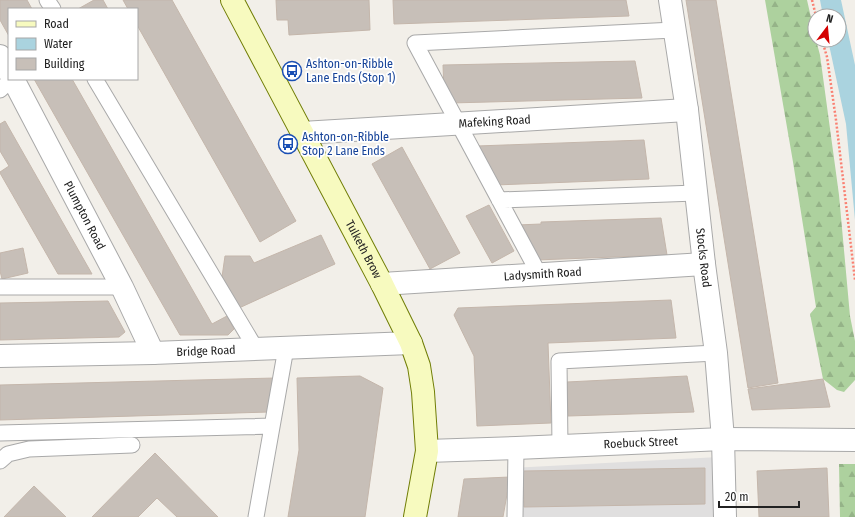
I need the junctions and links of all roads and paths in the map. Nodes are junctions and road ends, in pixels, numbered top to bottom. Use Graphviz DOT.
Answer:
graph roads {
  1 [pos="232,0"];
  2 [pos="670,0"];
  3 [pos="674,30"];
  4 [pos="824,48"];
  5 [pos="0,56"];
  6 [pos="8,70"];
  7 [pos="12,80"];
  8 [pos="14,80"];
  9 [pos="95,80"];
  10 [pos="0,90"];
  11 [pos="687,110"];
  12 [pos="459,124"];
  13 [pos="302,134"];
  14 [pos="696,193"];
  15 [pos="499,200"];
  16 [pos="704,264"];
  17 [pos="539,274"];
  18 [pos="855,280"];
  19 [pos="382,284"];
  20 [pos="0,287"];
  21 [pos="122,287"];
  22 [pos="411,343"];
  23 [pos="286,348"];
  24 [pos="256,349"];
  25 [pos="153,353"];
  26 [pos="716,353"];
  27 [pos="0,356"];
  28 [pos="272,426"];
  29 [pos="0,433"];
  30 [pos="723,439"];
  31 [pos="852,440"];
  32 [pos="132,445"];
  33 [pos="560,447"];
  34 [pos="516,448"];
  35 [pos="427,451"];
  36 [pos="0,461"];
  37 [pos="256,517"];
  38 [pos="415,517"];
  39 [pos="515,517"];
  40 [pos="725,517"];
  1 -- 13 [label="street, Tulketh Brow"];
  2 -- 3 [label="street, Stocks Road"];
  3 -- 11 [label="street, Stocks Road"];
  3 -- 12 [label="lane"];
  4 -- 18 [label="path"];
  5 -- 6 [label="street"];
  7 -- 10 [label="lane"];
  8 -- 21 [label="street, Plumpton Road"];
  9 -- 24 [label="lane"];
  11 -- 12 [label="street, Mafeking Road"];
  11 -- 14 [label="street, Stocks Road"];
  12 -- 13 [label="street, Mafeking Road"];
  12 -- 15 [label="lane"];
  13 -- 19 [label="street, Tulketh Brow"];
  14 -- 15 [label="lane"];
  14 -- 16 [label="street, Stocks Road"];
  15 -- 17 [label="lane"];
  16 -- 17 [label="street, Ladysmith Road"];
  16 -- 26 [label="street, Stocks Road"];
  17 -- 19 [label="street, Ladysmith Road"];
  19 -- 22 [label="street, Tulketh Brow"];
  20 -- 21 [label="lane"];
  21 -- 25 [label="street, Plumpton Road"];
  22 -- 23 [label="street, Bridge Road"];
  22 -- 35 [label="street, Tulketh Brow"];
  23 -- 24 [label="street, Bridge Road"];
  23 -- 28 [label="lane"];
  24 -- 25 [label="street, Bridge Road"];
  25 -- 27 [label="street, Bridge Road"];
  26 -- 30 [label="street, Stocks Road"];
  26 -- 33 [label="lane"];
  28 -- 29 [label="lane"];
  28 -- 37 [label="lane"];
  30 -- 31 [label="street, Roebuck Street"];
  30 -- 33 [label="street, Roebuck Street"];
  30 -- 40 [label="street, Stocks Road"];
  32 -- 36 [label="lane"];
  33 -- 34 [label="street, Roebuck Street"];
  34 -- 35 [label="street, Roebuck Street"];
  34 -- 39 [label="lane"];
  35 -- 38 [label="street, Tulketh Brow"];
}
